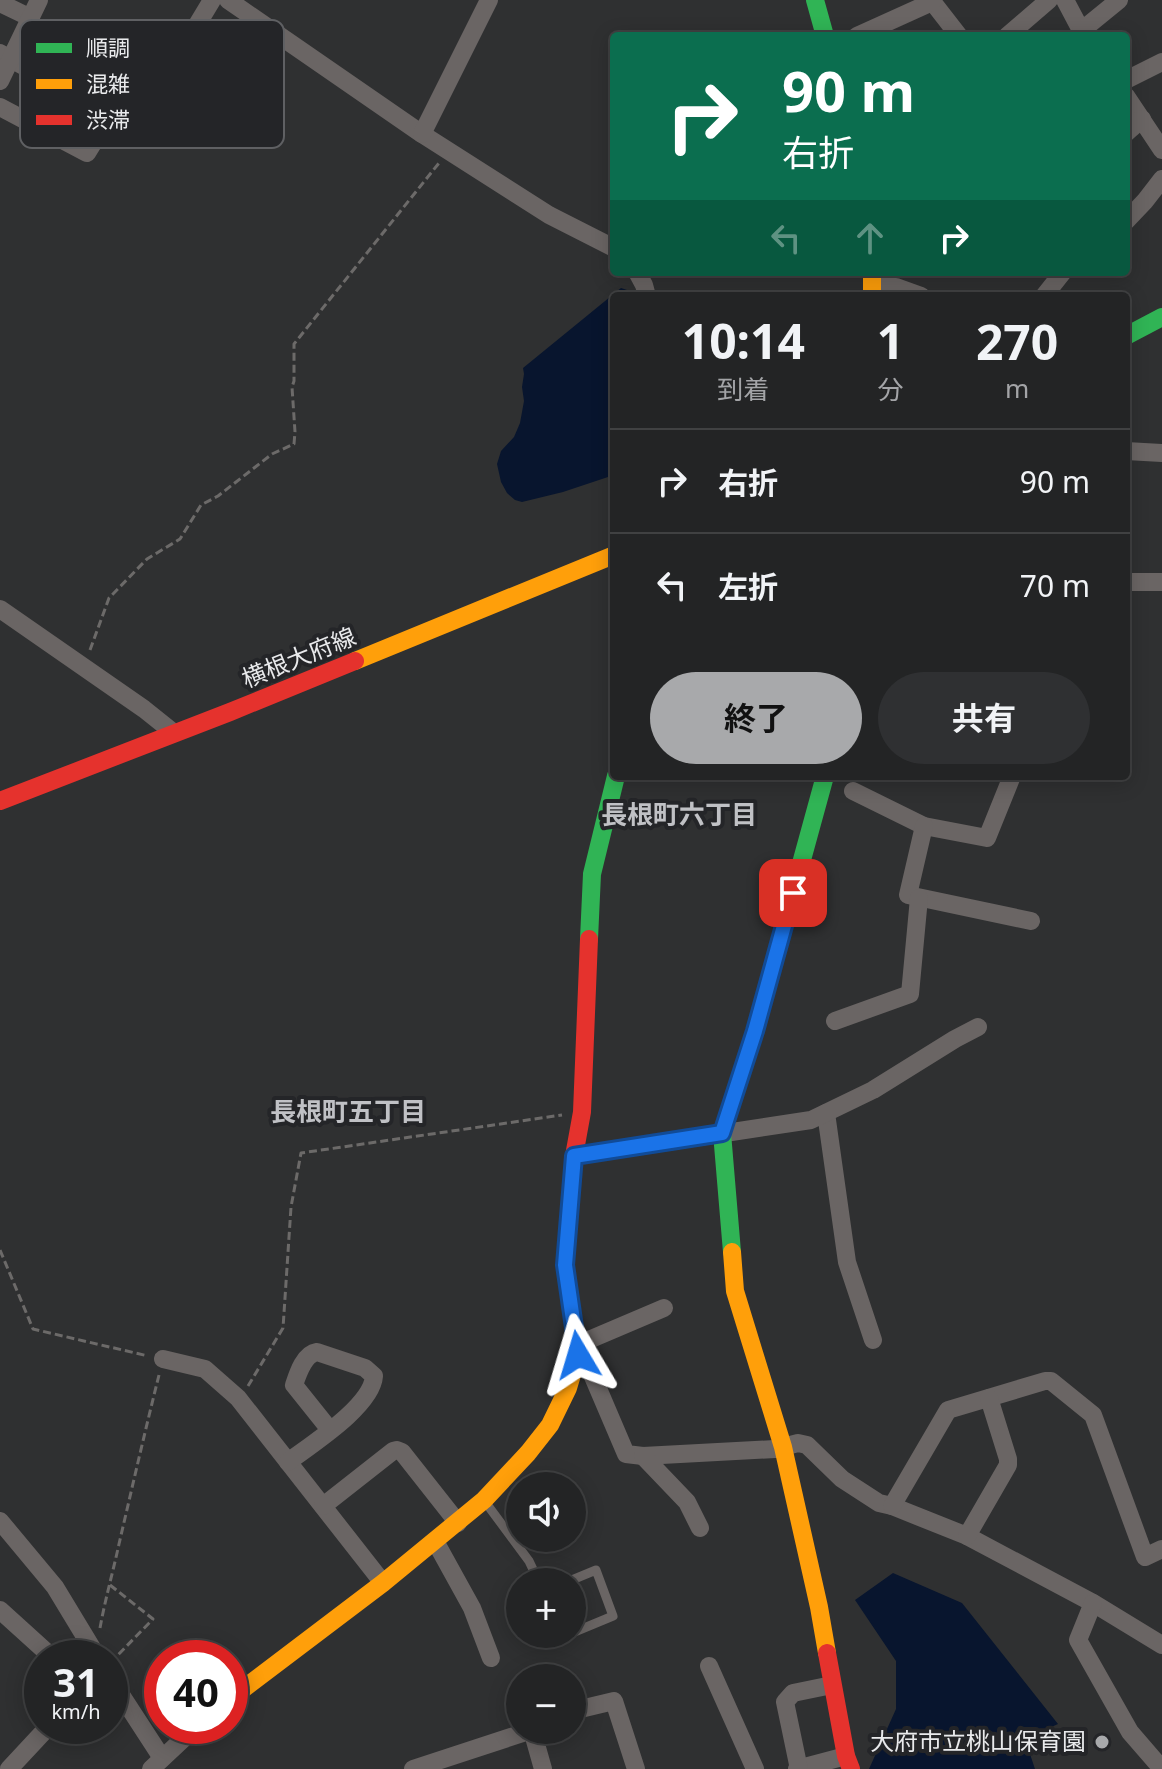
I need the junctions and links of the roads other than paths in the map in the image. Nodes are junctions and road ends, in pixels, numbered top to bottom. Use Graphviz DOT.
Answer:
graph roads {
  1 [pos="39,0"];
  2 [pos="212,0"];
  3 [pos="228,0"];
  4 [pos="489,0"];
  5 [pos="815,0"];
  6 [pos="1049,0"];
  7 [pos="1065,0"];
  8 [pos="1119,0"];
  9 [pos="931,1"];
  10 [pos="0,3"];
  11 [pos="31,18"];
  12 [pos="200,20"];
  13 [pos="257,20"];
  14 [pos="824,32"];
  15 [pos="865,32"];
  16 [pos="956,32"];
  17 [pos="1012,32"];
  18 [pos="1080,32"];
  19 [pos="1083,32"];
  20 [pos="20,35"];
  21 [pos="284,39"];
  22 [pos="6,56"];
  23 [pos="1162,62"];
  24 [pos="1130,78"];
  25 [pos="0,81"];
  26 [pos="1130,102"];
  27 [pos="0,107"];
  28 [pos="20,118"];
  29 [pos="1142,119"];
  30 [pos="1130,130"];
  31 [pos="422,134"];
  32 [pos="1162,150"];
  33 [pos="1162,179"];
  34 [pos="1130,217"];
  35 [pos="610,246"];
  36 [pos="1060,276"];
  37 [pos="872,285"];
  38 [pos="910,292"];
  39 [pos="1047,292"];
  40 [pos="1162,317"];
  41 [pos="1130,334"];
  42 [pos="1130,451"];
  43 [pos="1162,453"];
  44 [pos="610,557"];
  45 [pos="1130,582"];
  46 [pos="1162,582"];
  47 [pos="0,609"];
  48 [pos="174,733"];
  49 [pos="615,780"];
  50 [pos="824,780"];
  51 [pos="826,780"];
  52 [pos="1010,780"];
  53 [pos="856,783"];
  54 [pos="0,801"];
  55 [pos="924,826"];
  56 [pos="919,898"];
  57 [pos="1031,921"];
  58 [pos="835,1021"];
  59 [pos="978,1027"];
  60 [pos="826,1113"];
  61 [pos="722,1133"];
  62 [pos="574,1156"];
  63 [pos="664,1308"];
  64 [pos="873,1340"];
  65 [pos="578,1350"];
  66 [pos="163,1359"];
  67 [pos="989,1398"];
  68 [pos="330,1430"];
  69 [pos="783,1447"];
  70 [pos="643,1456"];
  71 [pos="288,1462"];
  72 [pos="484,1500"];
  73 [pos="323,1506"];
  74 [pos="892,1506"];
  75 [pos="0,1521"];
  76 [pos="458,1523"];
  77 [pos="700,1528"];
  78 [pos="967,1536"];
  79 [pos="435,1541"];
  80 [pos="1162,1549"];
  81 [pos="532,1568"];
  82 [pos="586,1574"];
  83 [pos="383,1583"];
  84 [pos="1093,1603"];
  85 [pos="0,1610"];
  86 [pos="586,1627"];
  87 [pos="33,1640"];
  88 [pos="87,1640"];
  89 [pos="1162,1645"];
  90 [pos="491,1658"];
  91 [pos="709,1666"];
  92 [pos="248,1685"];
  93 [pos="832,1685"];
  94 [pos="586,1708"];
  95 [pos="128,1712"];
  96 [pos="506,1740"];
  97 [pos="32,1744"];
  98 [pos="178,1744"];
  99 [pos="536,1744"];
  100 [pos="848,1763"];
  101 [pos="156,1764"];
  102 [pos="445,1765"];
  103 [pos="9,1769"];
  104 [pos="413,1769"];
  105 [pos="543,1769"];
  106 [pos="636,1769"];
  107 [pos="755,1769"];
  108 [pos="798,1769"];
  109 [pos="1162,1769"];
  1 -- 11 [label="street"];
  2 -- 12 [label="street"];
  3 -- 13 [label="street"];
  4 -- 31 [label="street"];
  5 -- 14 [label="street"];
  6 -- 17 [label="street"];
  7 -- 18 [label="street"];
  8 -- 19 [label="street"];
  9 -- 15 [label="street"];
  9 -- 16 [label="street"];
  10 -- 11 [label="street"];
  20 -- 22 [label="street"];
  21 -- 31 [label="street"];
  22 -- 25 [label="street"];
  23 -- 24 [label="street"];
  26 -- 29 [label="street"];
  27 -- 28 [label="street"];
  29 -- 30 [label="street"];
  29 -- 32 [label="street"];
  31 -- 35 [label="street"];
  33 -- 34 [label="street"];
  36 -- 39 [label="street"];
  37 -- 38 [label="street"];
  40 -- 41 [label="street"];
  42 -- 43 [label="street"];
  44 -- 48 [label="street, 横根大府線"];
  45 -- 46 [label="street"];
  47 -- 48 [label="street"];
  48 -- 54 [label="street, 横根大府線"];
  49 -- 62 [label="street"];
  50 -- 61 [label="street"];
  51 -- 53 [label="street"];
  52 -- 55 [label="street"];
  53 -- 55 [label="street"];
  55 -- 56 [label="street"];
  56 -- 57 [label="street"];
  56 -- 58 [label="street"];
  59 -- 60 [label="street"];
  60 -- 61 [label="street"];
  60 -- 64 [label="street"];
  61 -- 62 [label="street"];
  61 -- 69 [label="street"];
  62 -- 65 [label="street"];
  63 -- 65 [label="street"];
  65 -- 70 [label="street"];
  65 -- 72 [label="street"];
  66 -- 71 [label="street"];
  67 -- 74 [label="street"];
  67 -- 78 [label="street"];
  67 -- 80 [label="street"];
  68 -- 68 [label="street"];
  68 -- 71 [label="street"];
  69 -- 70 [label="street"];
  69 -- 74 [label="street"];
  69 -- 93 [label="street"];
  70 -- 77 [label="street"];
  71 -- 73 [label="street"];
  72 -- 76 [label="street"];
  72 -- 81 [label="lane"];
  73 -- 76 [label="street"];
  73 -- 83 [label="street"];
  74 -- 78 [label="street"];
  75 -- 88 [label="street"];
  76 -- 79 [label="street"];
  78 -- 84 [label="street"];
  79 -- 83 [label="street"];
  79 -- 90 [label="street"];
  82 -- 86 [label="lane"];
  83 -- 92 [label="street"];
  84 -- 89 [label="street"];
  84 -- 109 [label="street"];
  85 -- 87 [label="street"];
  91 -- 107 [label="street"];
  93 -- 100 [label="street"];
  93 -- 108 [label="street"];
  94 -- 106 [label="street"];
  95 -- 101 [label="street"];
  96 -- 102 [label="street"];
  97 -- 103 [label="street"];
  98 -- 101 [label="street"];
  99 -- 105 [label="street"];
  100 -- 108 [label="street"];
  102 -- 104 [label="street"];
}
